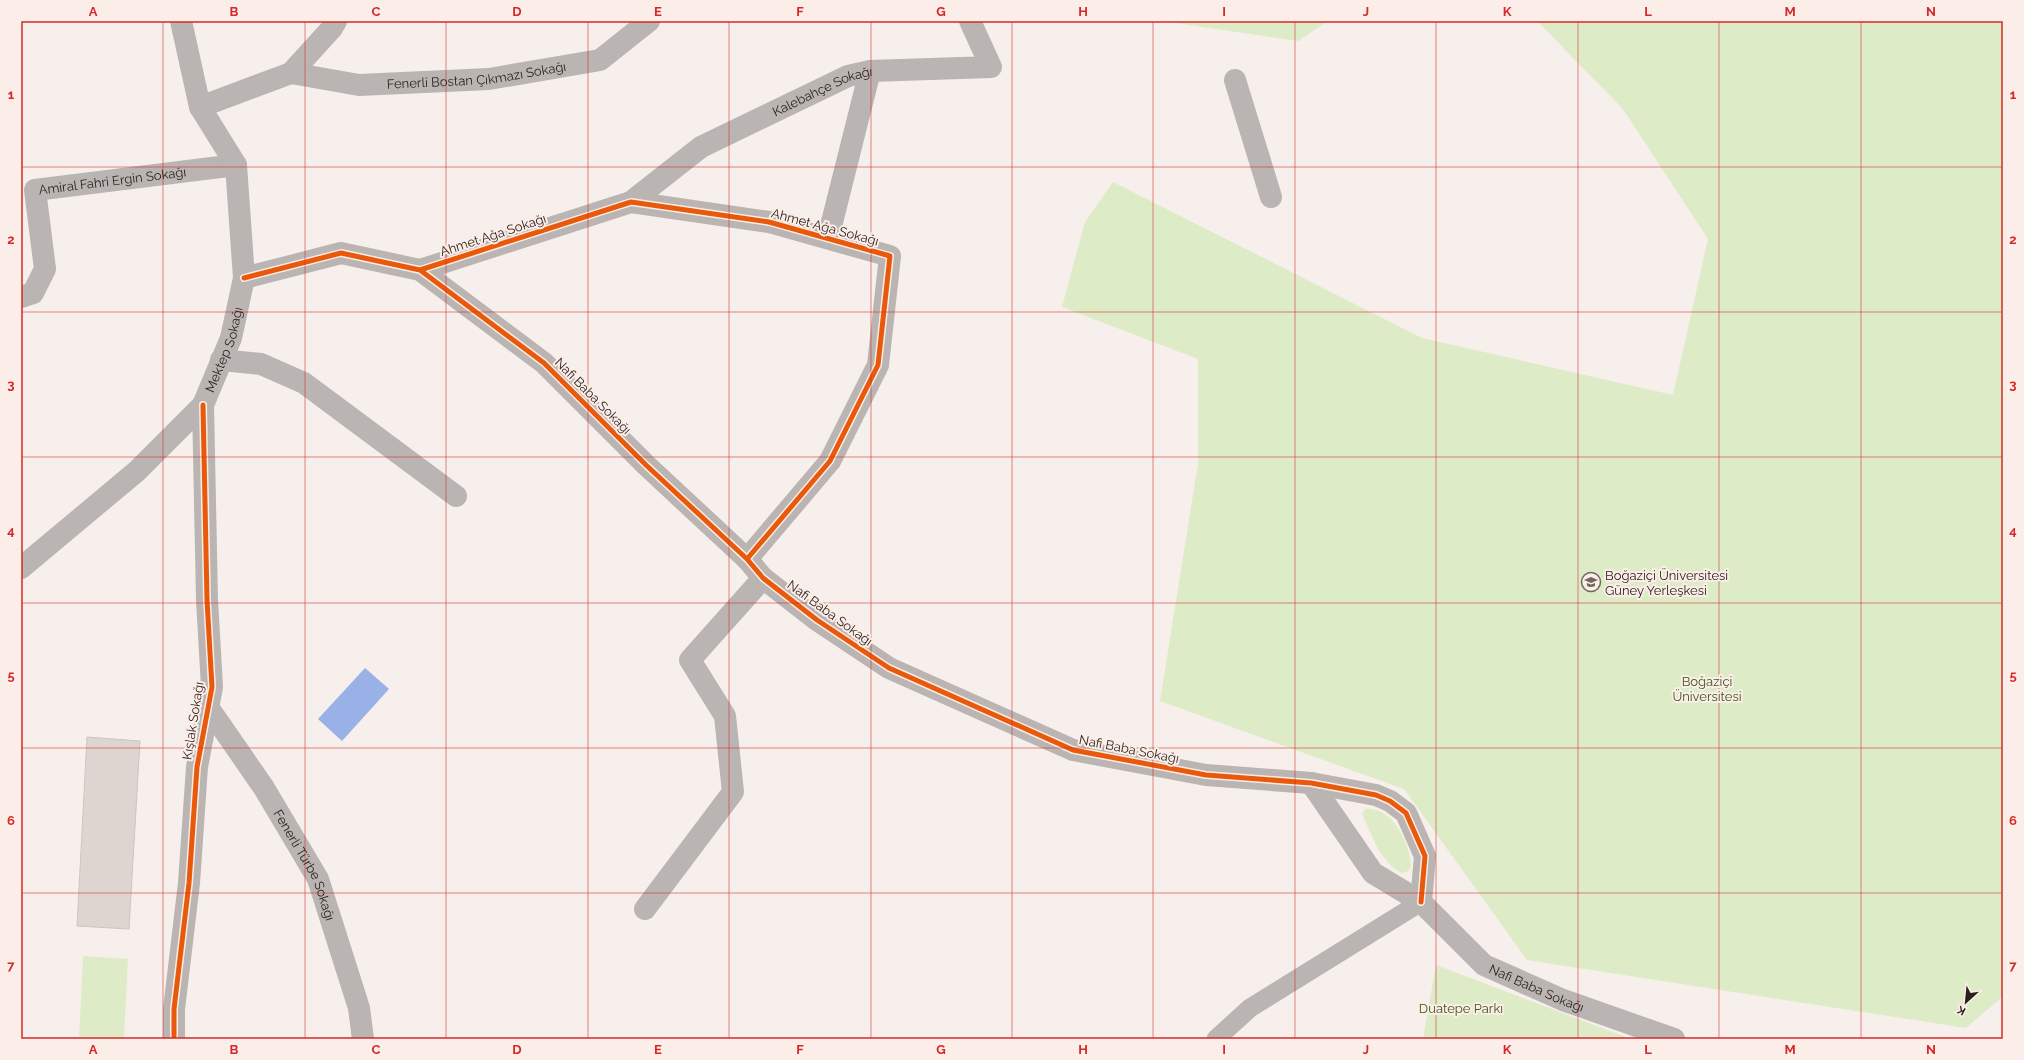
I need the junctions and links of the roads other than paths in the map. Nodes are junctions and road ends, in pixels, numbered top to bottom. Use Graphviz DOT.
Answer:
graph roads {
  1 [pos="181,21"];
  2 [pos="336,21"];
  3 [pos="650,21"];
  4 [pos="970,21"];
  5 [pos="870,71"];
  6 [pos="291,73"];
  7 [pos="1235,80"];
  8 [pos="200,107"];
  9 [pos="236,165"];
  10 [pos="1271,197"];
  11 [pos="631,202"];
  12 [pos="828,238"];
  13 [pos="420,270"];
  14 [pos="244,278"];
  15 [pos="21,297"];
  16 [pos="221,360"];
  17 [pos="203,406"];
  18 [pos="456,496"];
  19 [pos="747,559"];
  20 [pos="21,568"];
  21 [pos="763,578"];
  22 [pos="208,708"];
  23 [pos="1311,783"];
  24 [pos="1421,902"];
  25 [pos="645,909"];
  26 [pos="174,1039"];
  27 [pos="363,1039"];
  28 [pos="1216,1039"];
  29 [pos="1674,1039"];
  1 -- 8 [label="street, Mektep Sokağı"];
  2 -- 6 [label="street"];
  3 -- 6 [label="street, Fenerli Bostan Çıkmazı Sokağı"];
  4 -- 5 [label="street, Kalebahçe Sokağı"];
  5 -- 11 [label="street, Kalebahçe Sokağı"];
  5 -- 12 [label="street"];
  6 -- 8 [label="street"];
  7 -- 10 [label="street"];
  8 -- 9 [label="street, Mektep Sokağı"];
  9 -- 14 [label="street, Mektep Sokağı"];
  9 -- 15 [label="street, Amiral Fahri Ergin Sokağı"];
  11 -- 12 [label="street, Ahmet Ağa Sokağı"];
  11 -- 13 [label="street, Ahmet Ağa Sokağı"];
  12 -- 19 [label="street, Ahmet Ağa Sokağı"];
  13 -- 14 [label="street, Nafi Baba Sokağı"];
  13 -- 19 [label="street, Nafi Baba Sokağı"];
  14 -- 16 [label="street, Mektep Sokağı"];
  16 -- 17 [label="street, Mektep Sokağı"];
  16 -- 18 [label="street"];
  17 -- 20 [label="street, Mektep Sokağı"];
  17 -- 22 [label="street, Kışlak Sokağı"];
  19 -- 21 [label="street, Nafi Baba Sokağı"];
  21 -- 23 [label="street, Nafi Baba Sokağı"];
  21 -- 25 [label="street"];
  22 -- 26 [label="street, Kışlak Sokağı"];
  22 -- 27 [label="street, Fenerli Türbe Sokağı"];
  23 -- 24 [label="street, Nafi Baba Sokağı"];
  23 -- 24 [label="street, Nafi Baba Sokağı"];
  24 -- 28 [label="lane"];
  24 -- 29 [label="street, Nafi Baba Sokağı"];
}
